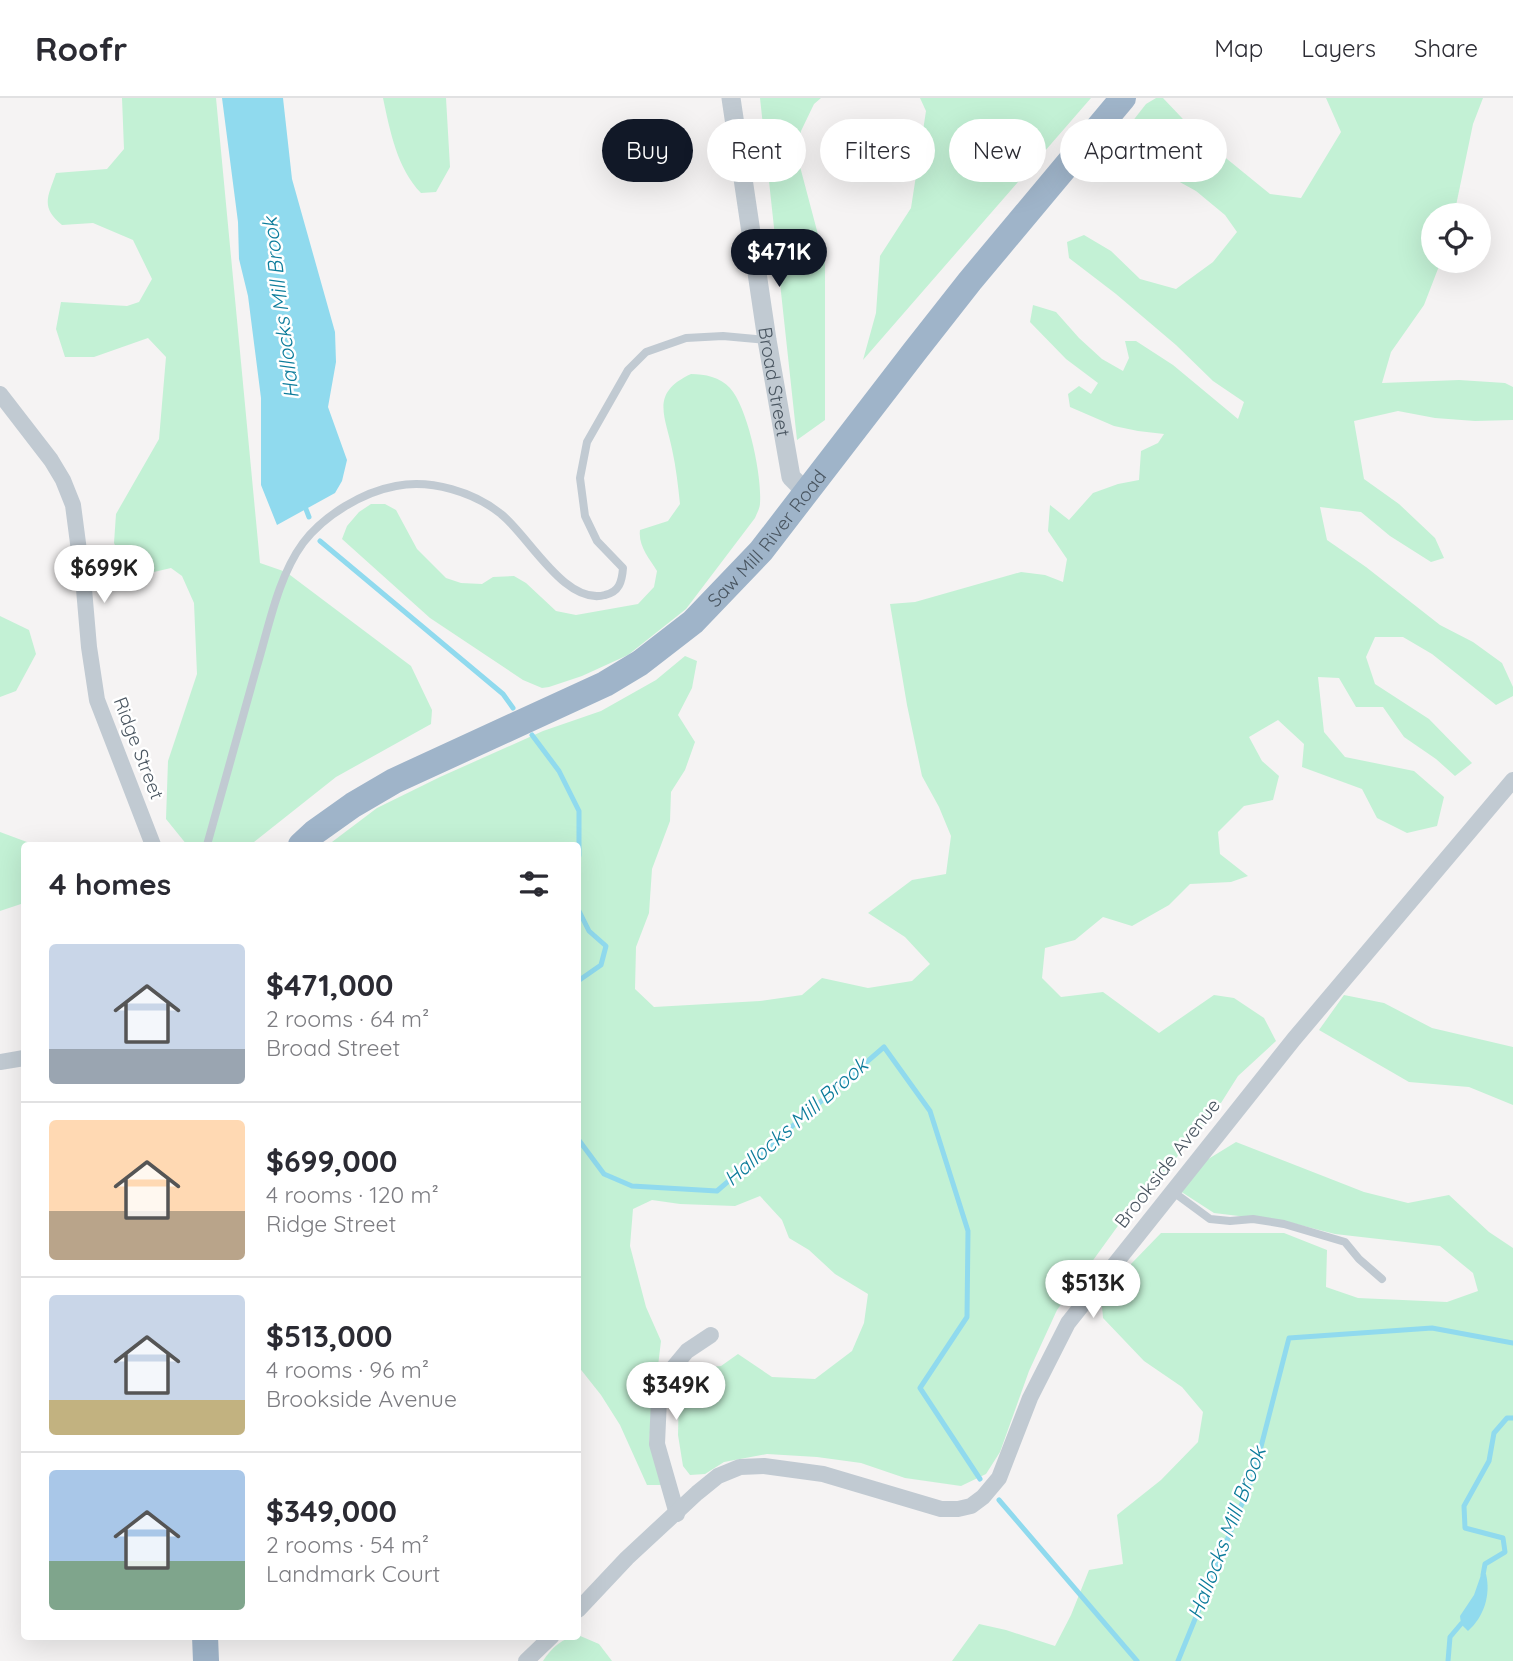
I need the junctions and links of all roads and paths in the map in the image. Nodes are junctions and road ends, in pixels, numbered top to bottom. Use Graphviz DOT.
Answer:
graph roads {
  1 [pos="731,98"];
  2 [pos="1123,98"];
  3 [pos="767,340"];
  4 [pos="0,394"];
  5 [pos="807,493"];
  6 [pos="1513,780"];
  7 [pos="152,842"];
  8 [pos="208,842"];
  9 [pos="304,842"];
  10 [pos="21,1058"];
  11 [pos="0,1062"];
  12 [pos="1172,1191"];
  13 [pos="1382,1279"];
  14 [pos="711,1335"];
  15 [pos="677,1514"];
  16 [pos="581,1607"];
  17 [pos="205,1640"];
  18 [pos="548,1640"];
  19 [pos="205,1661"];
  20 [pos="526,1661"];
  1 -- 3 [label="street, Broad Street"];
  2 -- 5 [label="highway, Saw Mill River Road"];
  3 -- 5 [label="street, Broad Street"];
  3 -- 8 [label="lane"];
  4 -- 7 [label="street, Ridge Street"];
  5 -- 9 [label="highway, Saw Mill River Road"];
  6 -- 12 [label="street, Brookside Avenue"];
  10 -- 11 [label="street"];
  12 -- 13 [label="lane"];
  12 -- 15 [label="street, Brookside Avenue"];
  14 -- 15 [label="street"];
  15 -- 16 [label="street, Brookside Avenue"];
  17 -- 19 [label="highway"];
  18 -- 20 [label="street"];
}
